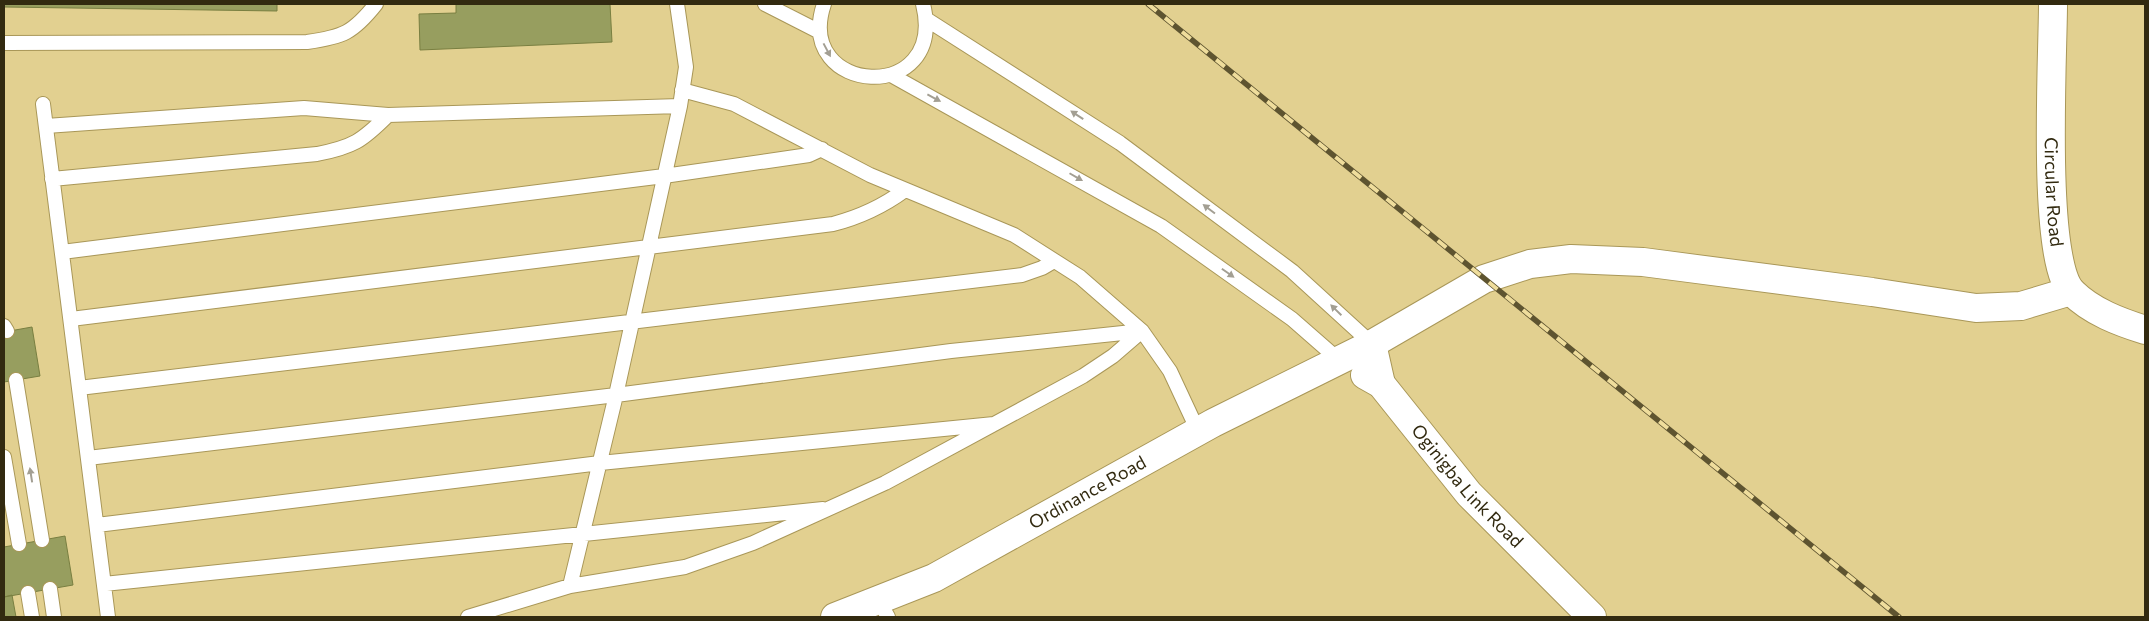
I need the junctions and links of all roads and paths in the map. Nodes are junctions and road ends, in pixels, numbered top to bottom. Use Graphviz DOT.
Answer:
graph roads {
  1 [pos="376,4"];
  2 [pos="677,4"];
  3 [pos="765,4"];
  4 [pos="824,4"];
  5 [pos="922,4"];
  6 [pos="2054,4"];
  7 [pos="926,19"];
  8 [pos="820,32"];
  9 [pos="4,43"];
  10 [pos="891,75"];
  11 [pos="682,90"];
  12 [pos="43,104"];
  13 [pos="680,106"];
  14 [pos="388,115"];
  15 [pos="46,126"];
  16 [pos="822,149"];
  17 [pos="664,176"];
  18 [pos="52,179"];
  19 [pos="905,190"];
  20 [pos="647,248"];
  21 [pos="62,252"];
  22 [pos="1054,261"];
  23 [pos="2071,291"];
  24 [pos="71,319"];
  25 [pos="631,320"];
  26 [pos="2145,330"];
  27 [pos="1142,331"];
  28 [pos="1372,344"];
  29 [pos="1340,361"];
  30 [pos="16,380"];
  31 [pos="1380,384"];
  32 [pos="79,388"];
  33 [pos="616,395"];
  34 [pos="994,424"];
  35 [pos="1198,431"];
  36 [pos="4,457"];
  37 [pos="88,458"];
  38 [pos="600,463"];
  39 [pos="834,508"];
  40 [pos="37,510"];
  41 [pos="14,514"];
  42 [pos="96,524"];
  43 [pos="582,535"];
  44 [pos="42,540"];
  45 [pos="19,544"];
  46 [pos="104,584"];
  47 [pos="570,586"];
  48 [pos="50,589"];
  49 [pos="28,593"];
  50 [pos="884,609"];
  51 [pos="32,617"];
  52 [pos="54,617"];
  53 [pos="108,617"];
  54 [pos="468,617"];
  55 [pos="835,617"];
  56 [pos="1592,617"];
  1 -- 9 [label="lane"];
  2 -- 11 [label="lane"];
  3 -- 8 [label="lane"];
  4 -- 8 [label="lane"];
  5 -- 7 [label="lane"];
  6 -- 23 [label="street, Circular Road"];
  7 -- 10 [label="lane"];
  28 -- 7 [label="lane, one-way"];
  8 -- 10 [label="lane, one-way"];
  10 -- 29 [label="lane, one-way"];
  11 -- 13 [label="lane"];
  11 -- 16 [label="lane"];
  12 -- 15 [label="lane"];
  13 -- 14 [label="lane"];
  13 -- 17 [label="lane"];
  14 -- 15 [label="lane"];
  14 -- 18 [label="lane"];
  15 -- 18 [label="lane"];
  16 -- 17 [label="lane"];
  16 -- 19 [label="lane"];
  17 -- 20 [label="lane"];
  17 -- 21 [label="lane"];
  18 -- 21 [label="lane"];
  19 -- 20 [label="lane"];
  19 -- 22 [label="lane"];
  20 -- 24 [label="lane"];
  20 -- 25 [label="lane"];
  21 -- 24 [label="lane"];
  22 -- 25 [label="lane"];
  22 -- 27 [label="lane"];
  23 -- 26 [label="street"];
  23 -- 28 [label="street, Ordinance Road"];
  24 -- 32 [label="lane"];
  25 -- 32 [label="lane"];
  25 -- 33 [label="lane"];
  27 -- 33 [label="lane"];
  27 -- 34 [label="lane"];
  27 -- 35 [label="lane"];
  28 -- 29 [label="street, Ordinance Road"];
  28 -- 31 [label="street"];
  29 -- 31 [label="street, Oginigba Link Road"];
  29 -- 35 [label="street, Ordinance Road"];
  40 -- 30 [label="lane, one-way"];
  31 -- 56 [label="street, Oginigba Link Road"];
  32 -- 37 [label="lane"];
  33 -- 37 [label="lane"];
  33 -- 38 [label="lane"];
  34 -- 38 [label="lane"];
  34 -- 39 [label="lane"];
  35 -- 50 [label="street, Ordinance Road"];
  36 -- 41 [label="lane"];
  37 -- 42 [label="lane"];
  38 -- 42 [label="lane"];
  38 -- 43 [label="lane"];
  39 -- 43 [label="lane"];
  39 -- 47 [label="lane"];
  40 -- 41 [label="lane"];
  40 -- 44 [label="lane"];
  41 -- 45 [label="lane"];
  42 -- 46 [label="lane"];
  43 -- 46 [label="lane"];
  43 -- 47 [label="lane"];
  46 -- 53 [label="lane"];
  47 -- 54 [label="lane"];
  48 -- 52 [label="lane"];
  49 -- 51 [label="lane"];
  50 -- 55 [label="street, Ordinance Road"];
}
